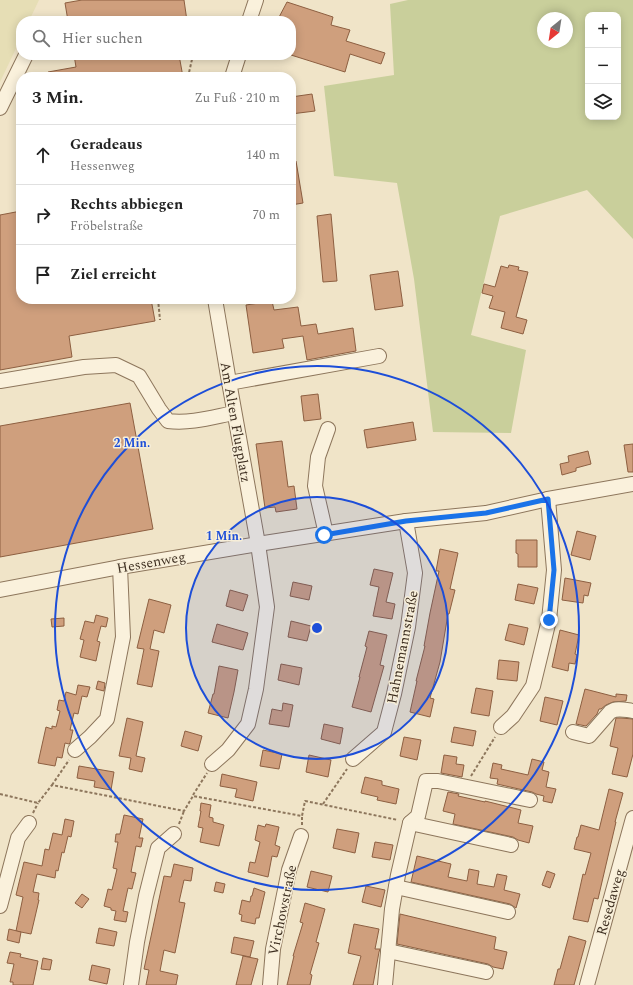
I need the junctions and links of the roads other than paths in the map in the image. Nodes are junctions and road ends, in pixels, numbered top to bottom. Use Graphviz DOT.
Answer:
graph roads {
  1 [pos="256,0"];
  2 [pos="251,16"];
  3 [pos="24,60"];
  4 [pos="237,60"];
  5 [pos="18,72"];
  6 [pos="233,72"];
  7 [pos="16,75"];
  8 [pos="0,108"];
  9 [pos="216,304"];
  10 [pos="379,356"];
  11 [pos="0,381"];
  12 [pos="229,383"];
  13 [pos="234,413"];
  14 [pos="328,429"];
  15 [pos="633,484"];
  16 [pos="548,499"];
  17 [pos="406,521"];
  18 [pos="326,534"];
  19 [pos="258,544"];
  20 [pos="120,568"];
  21 [pos="0,590"];
  22 [pos="633,711"];
  23 [pos="501,727"];
  24 [pos="573,732"];
  25 [pos="75,750"];
  26 [pos="353,759"];
  27 [pos="212,764"];
  28 [pos="530,800"];
  29 [pos="633,818"];
  30 [pos="410,823"];
  31 [pos="29,824"];
  32 [pos="174,834"];
  33 [pos="301,836"];
  34 [pos="511,844"];
  35 [pos="396,887"];
  36 [pos="0,906"];
  37 [pos="508,912"];
  38 [pos="388,951"];
  39 [pos="486,972"];
  40 [pos="131,985"];
  41 [pos="270,985"];
  42 [pos="385,985"];
  43 [pos="587,985"];
  1 -- 2 [label="street"];
  3 -- 5 [label="street"];
  4 -- 6 [label="street"];
  7 -- 8 [label="street"];
  9 -- 12 [label="street, Am Alten Flugplatz"];
  10 -- 12 [label="street"];
  11 -- 13 [label="street"];
  12 -- 13 [label="street, Am Alten Flugplatz"];
  13 -- 19 [label="street, Am Alten Flugplatz"];
  14 -- 18 [label="street"];
  15 -- 16 [label="street, Hessenweg"];
  16 -- 17 [label="street, Hessenweg"];
  16 -- 23 [label="street"];
  17 -- 18 [label="street, Hessenweg"];
  17 -- 26 [label="street, Hahnemannstraße"];
  18 -- 19 [label="street, Hessenweg"];
  19 -- 20 [label="street, Hessenweg"];
  19 -- 27 [label="street, Am Alten Flugplatz"];
  20 -- 21 [label="street, Hessenweg"];
  20 -- 25 [label="street"];
  22 -- 24 [label="street"];
  28 -- 30 [label="street"];
  29 -- 43 [label="street, Resedaweg"];
  30 -- 34 [label="street"];
  30 -- 35 [label="street"];
  31 -- 36 [label="street"];
  32 -- 40 [label="street"];
  33 -- 41 [label="street, Virchowstraße"];
  35 -- 37 [label="street"];
  35 -- 38 [label="street"];
  38 -- 39 [label="street"];
  38 -- 42 [label="street"];
}
